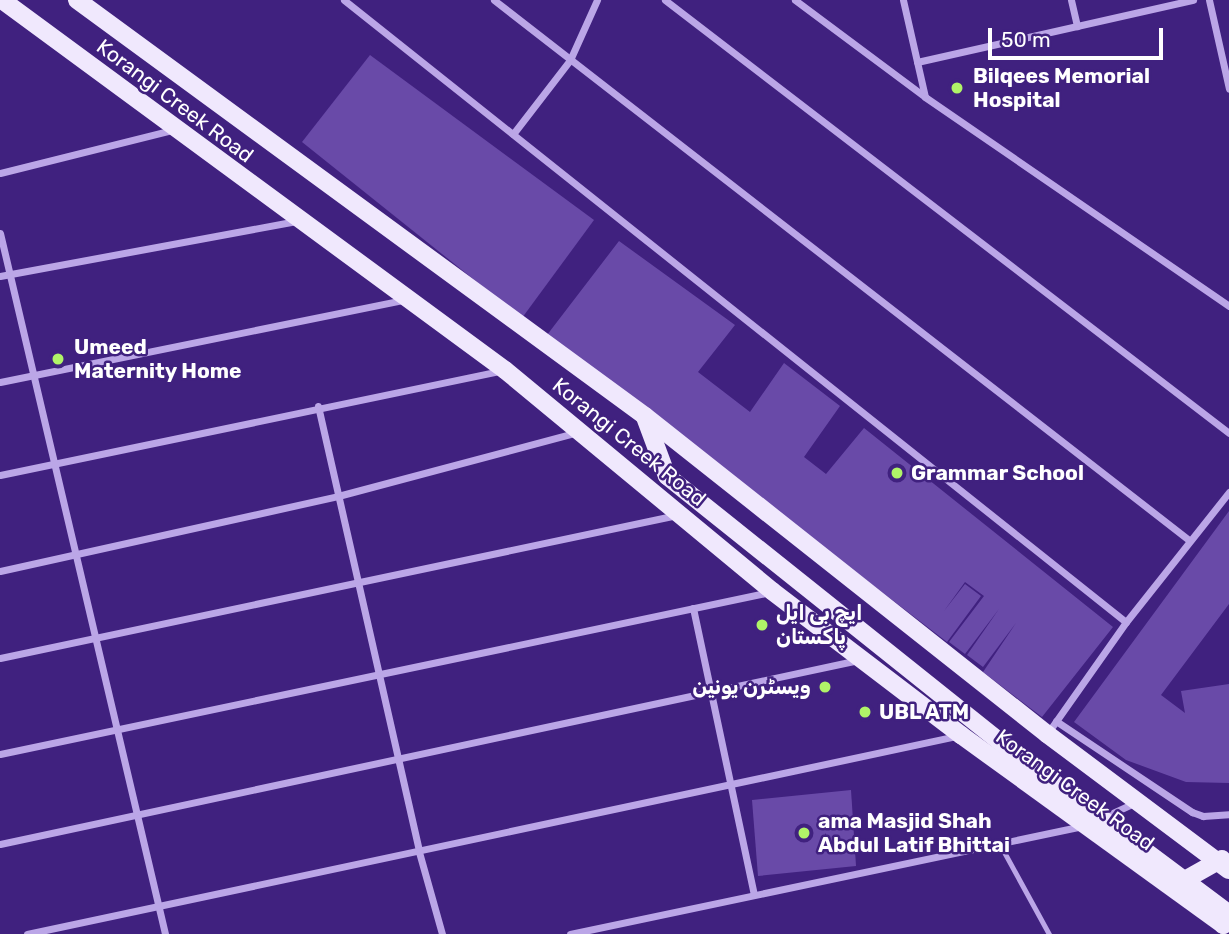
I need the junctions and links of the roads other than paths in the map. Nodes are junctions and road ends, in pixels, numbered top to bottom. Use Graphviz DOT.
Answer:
graph roads {
  1 [pos="2,0"];
  2 [pos="77,0"];
  3 [pos="344,0"];
  4 [pos="494,0"];
  5 [pos="597,0"];
  6 [pos="665,0"];
  7 [pos="795,0"];
  8 [pos="805,0"];
  9 [pos="904,0"];
  10 [pos="1071,0"];
  11 [pos="1193,0"];
  12 [pos="1209,0"];
  13 [pos="808,10"];
  14 [pos="1077,26"];
  15 [pos="570,60"];
  16 [pos="917,62"];
  17 [pos="1229,89"];
  18 [pos="925,97"];
  19 [pos="175,129"];
  20 [pos="513,134"];
  21 [pos="0,173"];
  22 [pos="298,221"];
  23 [pos="0,233"];
  24 [pos="10,274"];
  25 [pos="0,276"];
  26 [pos="408,299"];
  27 [pos="1229,306"];
  28 [pos="505,370"];
  29 [pos="35,375"];
  30 [pos="0,382"];
  31 [pos="318,406"];
  32 [pos="645,416"];
  33 [pos="581,431"];
  34 [pos="1229,433"];
  35 [pos="611,456"];
  36 [pos="56,462"];
  37 [pos="0,475"];
  38 [pos="667,476"];
  39 [pos="1229,492"];
  40 [pos="338,496"];
  41 [pos="681,514"];
  42 [pos="1189,540"];
  43 [pos="78,554"];
  44 [pos="0,571"];
  45 [pos="358,581"];
  46 [pos="772,592"];
  47 [pos="693,608"];
  48 [pos="1126,622"];
  49 [pos="97,636"];
  50 [pos="0,658"];
  51 [pos="862,659"];
  52 [pos="379,674"];
  53 [pos="712,689"];
  54 [pos="1051,727"];
  55 [pos="118,728"];
  56 [pos="961,735"];
  57 [pos="0,754"];
  58 [pos="398,757"];
  59 [pos="732,786"];
  60 [pos="1138,801"];
  61 [pos="138,813"];
  62 [pos="1229,814"];
  63 [pos="1083,826"];
  64 [pos="998,841"];
  65 [pos="0,844"];
  66 [pos="419,852"];
  67 [pos="1224,863"];
  68 [pos="1171,888"];
  69 [pos="754,895"];
  70 [pos="160,907"];
  71 [pos="1227,920"];
  72 [pos="27,934"];
  73 [pos="165,934"];
  74 [pos="442,934"];
  75 [pos="570,934"];
  76 [pos="1049,934"];
  1 -- 19 [label="main road, Korangi Creek Road"];
  2 -- 32 [label="main road, Korangi Creek Road"];
  3 -- 20 [label="street"];
  4 -- 15 [label="street"];
  5 -- 15 [label="street"];
  6 -- 34 [label="street"];
  7 -- 13 [label="street"];
  8 -- 13 [label="street"];
  9 -- 16 [label="street"];
  10 -- 14 [label="street"];
  11 -- 14 [label="street"];
  12 -- 17 [label="street"];
  13 -- 18 [label="street"];
  14 -- 16 [label="street"];
  15 -- 20 [label="street"];
  15 -- 42 [label="street"];
  16 -- 18 [label="street"];
  18 -- 27 [label="street"];
  19 -- 21 [label="street"];
  19 -- 22 [label="main road, Korangi Creek Road"];
  20 -- 48 [label="street"];
  22 -- 24 [label="street"];
  22 -- 26 [label="main road, Korangi Creek Road"];
  23 -- 24 [label="street"];
  24 -- 25 [label="street"];
  24 -- 29 [label="street"];
  26 -- 28 [label="main road, Korangi Creek Road"];
  26 -- 29 [label="street"];
  28 -- 31 [label="street"];
  28 -- 33 [label="main road, Korangi Creek Road"];
  29 -- 30 [label="street"];
  29 -- 36 [label="street"];
  31 -- 36 [label="street"];
  31 -- 40 [label="street"];
  32 -- 38 [label="main road"];
  32 -- 54 [label="main road, Korangi Creek Road"];
  33 -- 35 [label="main road, Korangi Creek Road"];
  33 -- 40 [label="street"];
  35 -- 38 [label="main road"];
  35 -- 41 [label="main road, Korangi Creek Road"];
  36 -- 37 [label="street"];
  36 -- 43 [label="street"];
  38 -- 71 [label="main road, bridge"];
  39 -- 42 [label="street"];
  40 -- 43 [label="street"];
  40 -- 45 [label="street"];
  41 -- 45 [label="street"];
  41 -- 46 [label="main road, Korangi Creek Road"];
  42 -- 48 [label="street"];
  43 -- 44 [label="street"];
  43 -- 49 [label="street"];
  45 -- 49 [label="street"];
  45 -- 52 [label="street"];
  46 -- 47 [label="street"];
  46 -- 51 [label="main road, Korangi Creek Road"];
  47 -- 52 [label="street"];
  47 -- 53 [label="street"];
  48 -- 54 [label="street"];
  49 -- 50 [label="street"];
  49 -- 55 [label="street"];
  51 -- 53 [label="street"];
  51 -- 56 [label="main road, Korangi Creek Road"];
  52 -- 55 [label="street"];
  52 -- 58 [label="street"];
  53 -- 58 [label="street"];
  53 -- 59 [label="street"];
  54 -- 60 [label="main road, Korangi Creek Road"];
  54 -- 62 [label="street"];
  55 -- 57 [label="street"];
  55 -- 61 [label="street"];
  56 -- 59 [label="street"];
  56 -- 63 [label="main road, Korangi Creek Road"];
  58 -- 61 [label="street"];
  58 -- 66 [label="street"];
  59 -- 66 [label="street"];
  59 -- 69 [label="street"];
  60 -- 63 [label="street"];
  60 -- 67 [label="main road, Korangi Creek Road"];
  61 -- 65 [label="street"];
  61 -- 70 [label="street"];
  63 -- 64 [label="street"];
  63 -- 68 [label="main road, Korangi Creek Road"];
  64 -- 69 [label="street"];
  64 -- 76 [label="lane"];
  66 -- 70 [label="street"];
  66 -- 74 [label="street"];
  67 -- 68 [label="main road"];
  68 -- 71 [label="main road, Korangi Creek Road"];
  69 -- 75 [label="street"];
  70 -- 72 [label="street"];
  70 -- 73 [label="street"];
}
